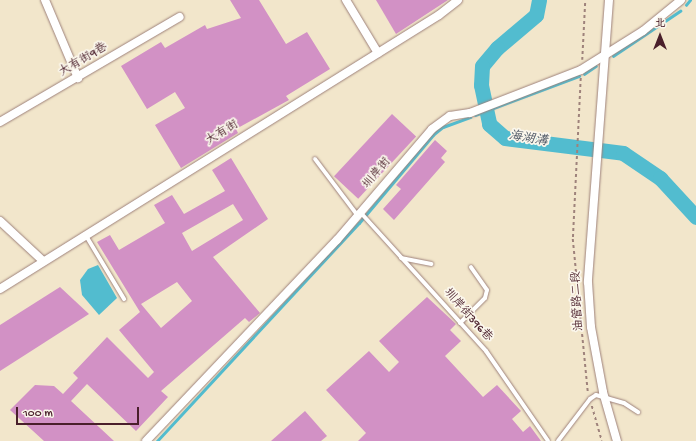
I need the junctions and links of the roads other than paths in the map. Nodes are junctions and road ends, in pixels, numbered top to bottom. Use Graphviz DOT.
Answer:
graph roads {
  1 [pos="45,0"];
  2 [pos="346,0"];
  3 [pos="458,0"];
  4 [pos="608,0"];
  5 [pos="681,0"];
  6 [pos="180,17"];
  7 [pos="378,53"];
  8 [pos="606,56"];
  9 [pos="78,78"];
  10 [pos="0,122"];
  11 [pos="315,159"];
  12 [pos="360,214"];
  13 [pos="0,221"];
  14 [pos="85,234"];
  15 [pos="400,258"];
  16 [pos="43,261"];
  17 [pos="431,264"];
  18 [pos="471,267"];
  19 [pos="0,289"];
  20 [pos="124,299"];
  21 [pos="460,323"];
  22 [pos="604,396"];
  23 [pos="638,412"];
  24 [pos="146,441"];
  25 [pos="548,441"];
  26 [pos="558,441"];
  27 [pos="617,441"];
  1 -- 9 [label="street"];
  2 -- 7 [label="street"];
  3 -- 7 [label="street, 大有街"];
  4 -- 8 [label="street"];
  5 -- 8 [label="street, 圳岸街"];
  6 -- 9 [label="street, 大有街9巷"];
  7 -- 14 [label="street, 大有街"];
  8 -- 12 [label="street, 圳岸街"];
  8 -- 22 [label="street, 油管路二段"];
  9 -- 10 [label="street, 大有街9巷"];
  11 -- 12 [label="lane, 圳岸街396巷"];
  12 -- 15 [label="lane, 圳岸街396巷"];
  12 -- 24 [label="street, 圳岸街"];
  13 -- 16 [label="street"];
  14 -- 16 [label="street, 大有街"];
  14 -- 20 [label="lane"];
  15 -- 17 [label="lane"];
  15 -- 21 [label="lane, 圳岸街396巷"];
  16 -- 19 [label="street, 大有街"];
  18 -- 21 [label="lane"];
  21 -- 25 [label="lane, 圳岸街396巷"];
  22 -- 23 [label="lane"];
  22 -- 26 [label="lane"];
  22 -- 27 [label="street, 油管路二段"];
}
